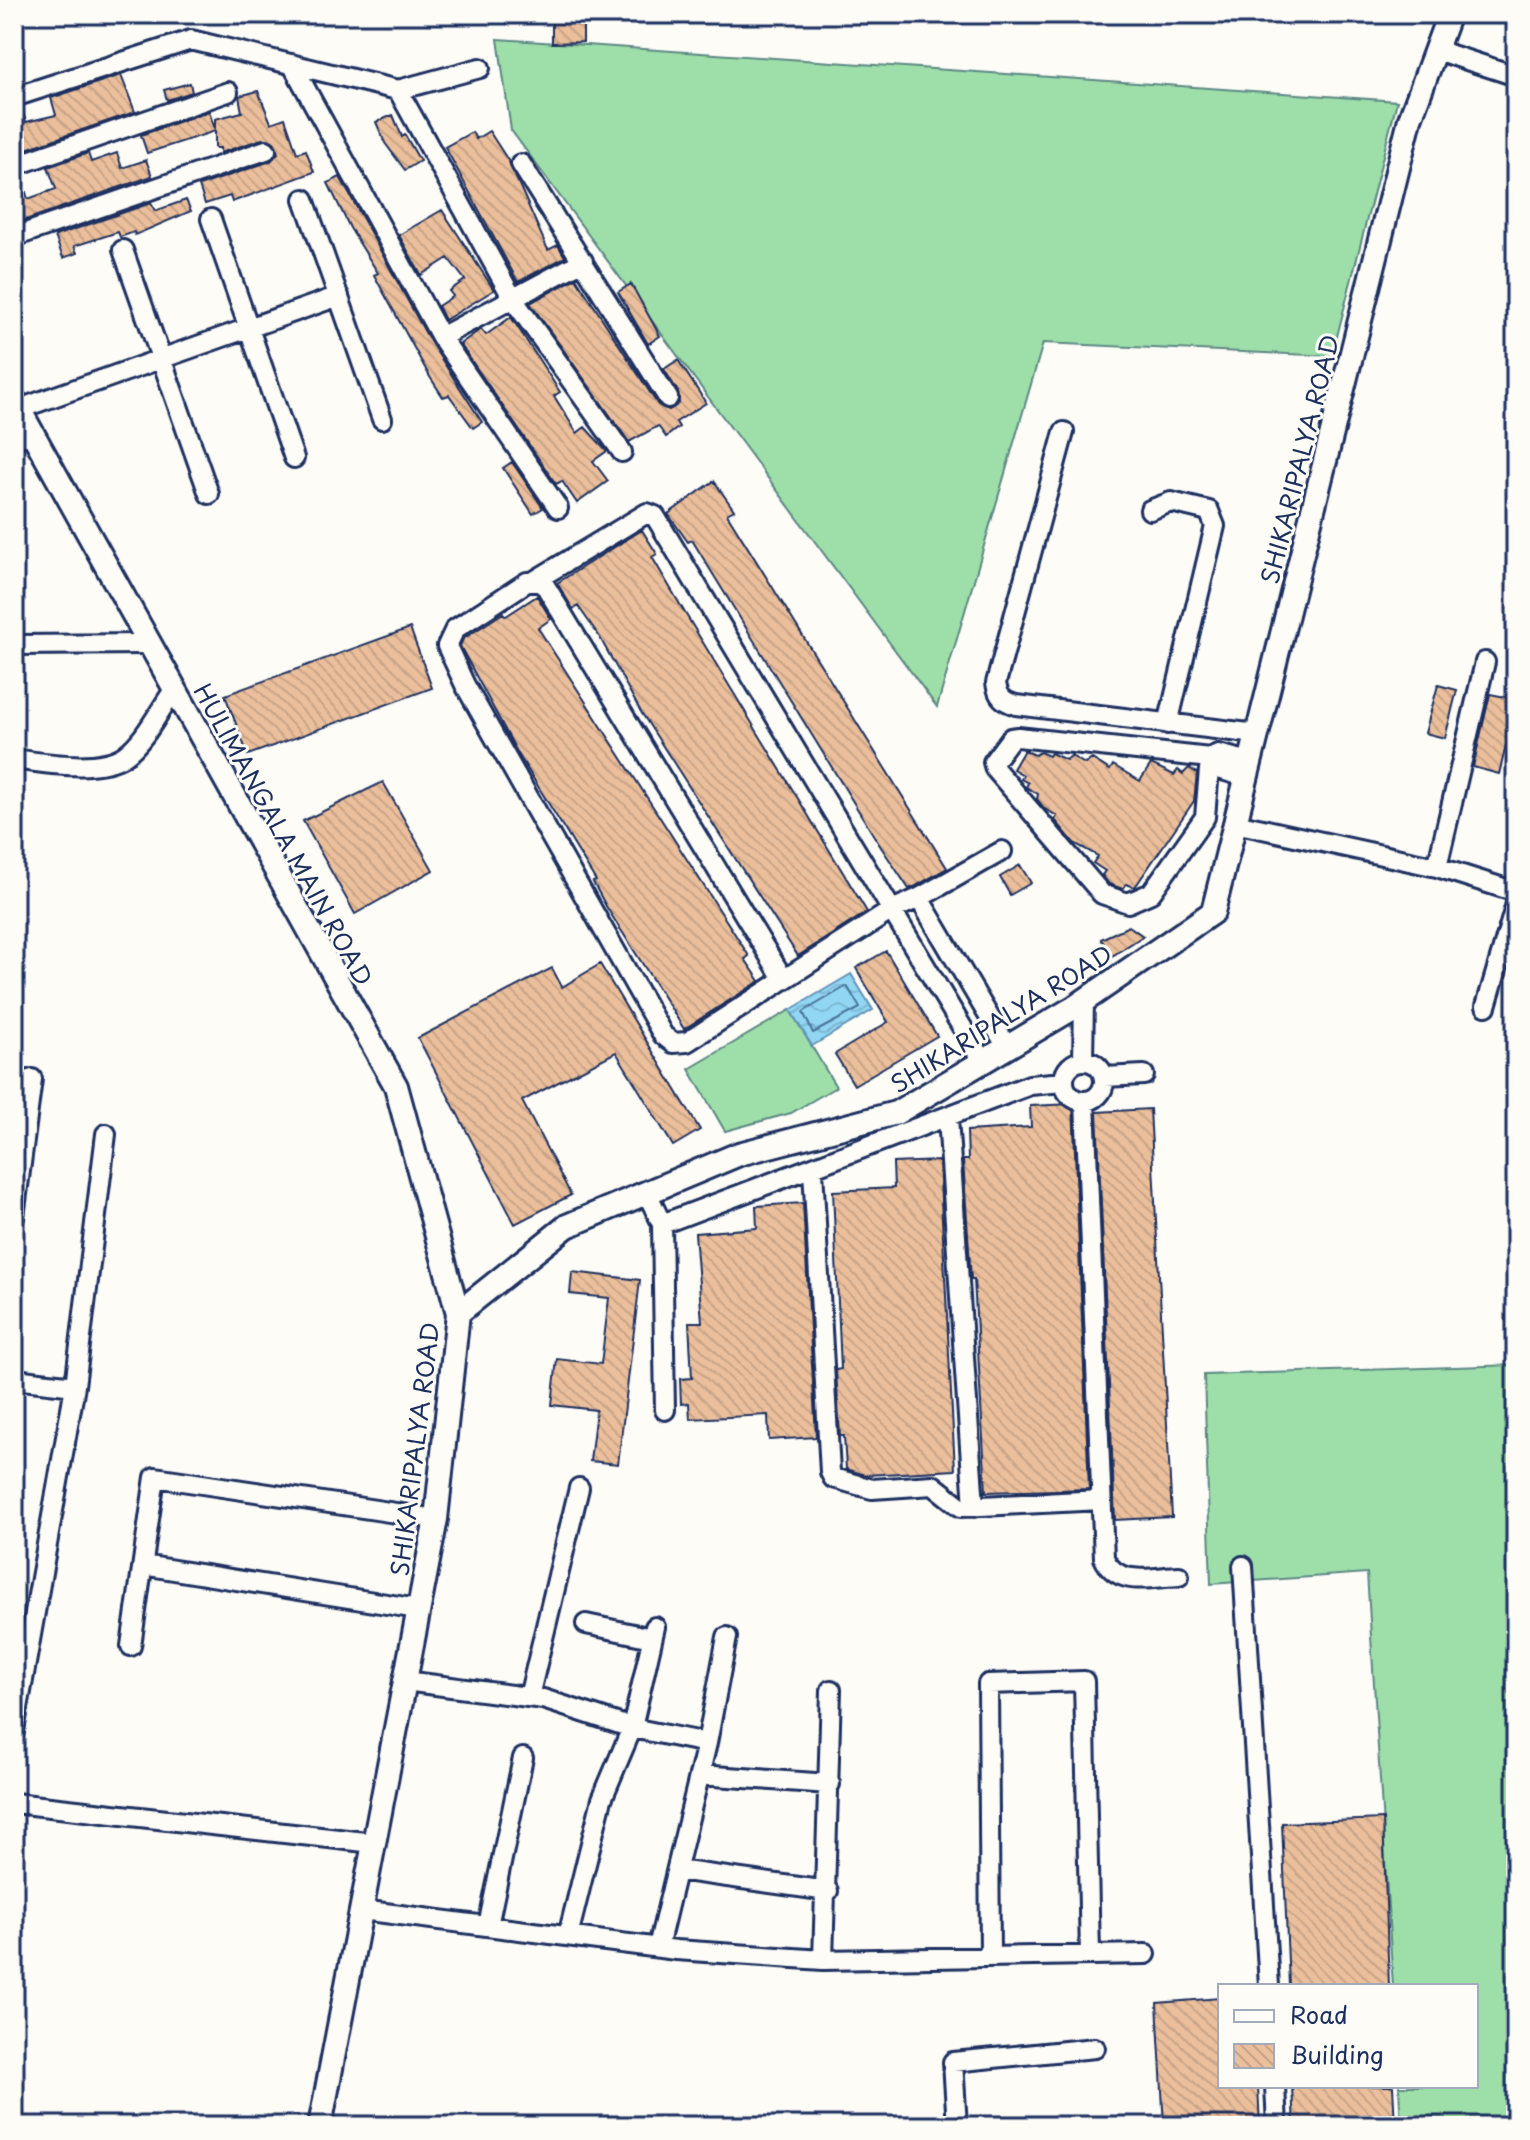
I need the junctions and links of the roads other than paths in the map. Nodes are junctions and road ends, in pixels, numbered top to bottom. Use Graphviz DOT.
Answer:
graph roads {
  1 [pos="1449,14"];
  2 [pos="1436,50"];
  3 [pos="292,64"];
  4 [pos="480,68"];
  5 [pos="1516,76"];
  6 [pos="398,90"];
  7 [pos="228,92"];
  8 [pos="14,97"];
  9 [pos="266,150"];
  10 [pos="521,164"];
  11 [pos="14,166"];
  12 [pos="304,199"];
  13 [pos="211,219"];
  14 [pos="14,237"];
  15 [pos="123,250"];
  16 [pos="583,261"];
  17 [pos="339,296"];
  18 [pos="513,299"];
  19 [pos="249,328"];
  20 [pos="441,337"];
  21 [pos="161,359"];
  22 [pos="668,398"];
  23 [pos="16,405"];
  24 [pos="382,419"];
  25 [pos="1064,432"];
  26 [pos="23,436"];
  27 [pos="622,452"];
  28 [pos="294,458"];
  29 [pos="209,494"];
  30 [pos="558,508"];
  31 [pos="1150,510"];
  32 [pos="534,581"];
  33 [pos="148,644"];
  34 [pos="14,645"];
  35 [pos="1485,662"];
  36 [pos="174,690"];
  37 [pos="1168,724"];
  38 [pos="1257,734"];
  39 [pos="14,759"];
  40 [pos="1211,762"];
  41 [pos="1248,769"];
  42 [pos="1235,823"];
  43 [pos="1002,851"];
  44 [pos="1437,867"];
  45 [pos="1516,892"];
  46 [pos="919,898"];
  47 [pos="1516,904"];
  48 [pos="892,910"];
  49 [pos="784,980"];
  50 [pos="1084,1001"];
  51 [pos="1486,1006"];
  52 [pos="1007,1047"];
  53 [pos="1083,1061"];
  54 [pos="983,1062"];
  55 [pos="1144,1075"];
  56 [pos="1104,1077"];
  57 [pos="32,1079"];
  58 [pos="1063,1082"];
  59 [pos="1085,1102"];
  60 [pos="948,1117"];
  61 [pos="106,1134"];
  62 [pos="813,1170"];
  63 [pos="646,1191"];
  64 [pos="14,1217"];
  65 [pos="662,1224"];
  66 [pos="458,1313"];
  67 [pos="14,1379"];
  68 [pos="75,1386"];
  69 [pos="665,1410"];
  70 [pos="579,1488"];
  71 [pos="1102,1500"];
  72 [pos="974,1507"];
  73 [pos="436,1519"];
  74 [pos="143,1565"];
  75 [pos="1243,1566"];
  76 [pos="1179,1576"];
  77 [pos="418,1609"];
  78 [pos="586,1624"];
  79 [pos="727,1637"];
  80 [pos="131,1646"];
  81 [pos="405,1681"];
  82 [pos="831,1690"];
  83 [pos="529,1697"];
  84 [pos="632,1728"];
  85 [pos="14,1731"];
  86 [pos="707,1743"];
  87 [pos="523,1758"];
  88 [pos="699,1775"];
  89 [pos="830,1784"];
  90 [pos="14,1803"];
  91 [pos="374,1843"];
  92 [pos="677,1870"];
  93 [pos="828,1891"];
  94 [pos="361,1910"];
  95 [pos="488,1926"];
  96 [pos="568,1936"];
  97 [pos="658,1947"];
  98 [pos="1146,1954"];
  99 [pos="1090,1955"];
  100 [pos="990,1957"];
  101 [pos="823,1960"];
  102 [pos="1269,1984"];
  103 [pos="1095,2048"];
  104 [pos="1275,2088"];
  105 [pos="320,2126"];
  106 [pos="957,2126"];
  107 [pos="1277,2126"];
  1 -- 2 [label="street, SHIKARIPALYA ROAD"];
  2 -- 5 [label="street"];
  2 -- 38 [label="street, SHIKARIPALYA ROAD"];
  3 -- 6 [label="street"];
  3 -- 8 [label="street"];
  3 -- 20 [label="street"];
  4 -- 6 [label="street"];
  6 -- 18 [label="street"];
  7 -- 11 [label="street"];
  9 -- 14 [label="street"];
  10 -- 16 [label="street"];
  12 -- 17 [label="street"];
  13 -- 19 [label="street"];
  15 -- 21 [label="street"];
  16 -- 18 [label="street"];
  16 -- 22 [label="street"];
  17 -- 19 [label="street"];
  17 -- 24 [label="street"];
  18 -- 20 [label="street"];
  18 -- 27 [label="street"];
  19 -- 21 [label="street"];
  19 -- 28 [label="street"];
  20 -- 30 [label="street"];
  21 -- 23 [label="street"];
  21 -- 29 [label="street"];
  23 -- 26 [label="street, HULIMANGALA MAIN ROAD"];
  25 -- 37 [label="street"];
  26 -- 33 [label="street, HULIMANGALA MAIN ROAD"];
  31 -- 37 [label="street"];
  32 -- 48 [label="street"];
  32 -- 49 [label="street"];
  32 -- 49 [label="street"];
  33 -- 34 [label="street"];
  33 -- 36 [label="street, HULIMANGALA MAIN ROAD"];
  35 -- 44 [label="street"];
  36 -- 39 [label="street"];
  36 -- 66 [label="street, HULIMANGALA MAIN ROAD"];
  37 -- 38 [label="street"];
  38 -- 41 [label="street, SHIKARIPALYA ROAD"];
  40 -- 40 [label="street"];
  40 -- 41 [label="street"];
  41 -- 42 [label="street, SHIKARIPALYA ROAD"];
  42 -- 44 [label="street"];
  42 -- 50 [label="street, SHIKARIPALYA ROAD"];
  43 -- 46 [label="street"];
  44 -- 45 [label="street"];
  46 -- 48 [label="street"];
  46 -- 52 [label="street"];
  47 -- 51 [label="street"];
  48 -- 49 [label="street"];
  48 -- 54 [label="street"];
  50 -- 52 [label="street, SHIKARIPALYA ROAD"];
  50 -- 53 [label="street"];
  52 -- 54 [label="street, SHIKARIPALYA ROAD"];
  53 -- 56 [label="street"];
  53 -- 58 [label="street"];
  54 -- 63 [label="street, SHIKARIPALYA ROAD"];
  55 -- 56 [label="street"];
  56 -- 59 [label="street"];
  57 -- 64 [label="street"];
  58 -- 59 [label="street"];
  58 -- 60 [label="street"];
  59 -- 71 [label="street"];
  60 -- 62 [label="street"];
  60 -- 72 [label="street"];
  61 -- 68 [label="street"];
  62 -- 65 [label="street"];
  62 -- 72 [label="street"];
  63 -- 65 [label="street"];
  63 -- 66 [label="street, SHIKARIPALYA ROAD"];
  65 -- 69 [label="street"];
  66 -- 73 [label="street, SHIKARIPALYA ROAD"];
  67 -- 68 [label="street"];
  68 -- 85 [label="street"];
  70 -- 83 [label="street"];
  71 -- 72 [label="street"];
  71 -- 76 [label="street"];
  73 -- 74 [label="street"];
  73 -- 77 [label="street, SHIKARIPALYA ROAD"];
  74 -- 77 [label="street"];
  74 -- 80 [label="street"];
  75 -- 102 [label="street"];
  77 -- 81 [label="street, SHIKARIPALYA ROAD"];
  78 -- 84 [label="street"];
  79 -- 86 [label="street"];
  81 -- 83 [label="street"];
  81 -- 91 [label="street, SHIKARIPALYA ROAD"];
  82 -- 89 [label="street"];
  83 -- 84 [label="street"];
  84 -- 86 [label="street"];
  84 -- 96 [label="street"];
  86 -- 88 [label="street"];
  87 -- 95 [label="street"];
  88 -- 89 [label="street"];
  88 -- 92 [label="street"];
  89 -- 93 [label="street"];
  90 -- 91 [label="street"];
  91 -- 94 [label="street, SHIKARIPALYA ROAD"];
  92 -- 93 [label="street"];
  92 -- 97 [label="street"];
  93 -- 101 [label="street"];
  94 -- 95 [label="street"];
  94 -- 105 [label="street, SHIKARIPALYA ROAD"];
  95 -- 96 [label="street"];
  96 -- 97 [label="street"];
  97 -- 101 [label="street"];
  98 -- 99 [label="street"];
  99 -- 100 [label="street"];
  99 -- 100 [label="street"];
  100 -- 101 [label="street"];
  103 -- 106 [label="street"];
  104 -- 107 [label="street"];
}
